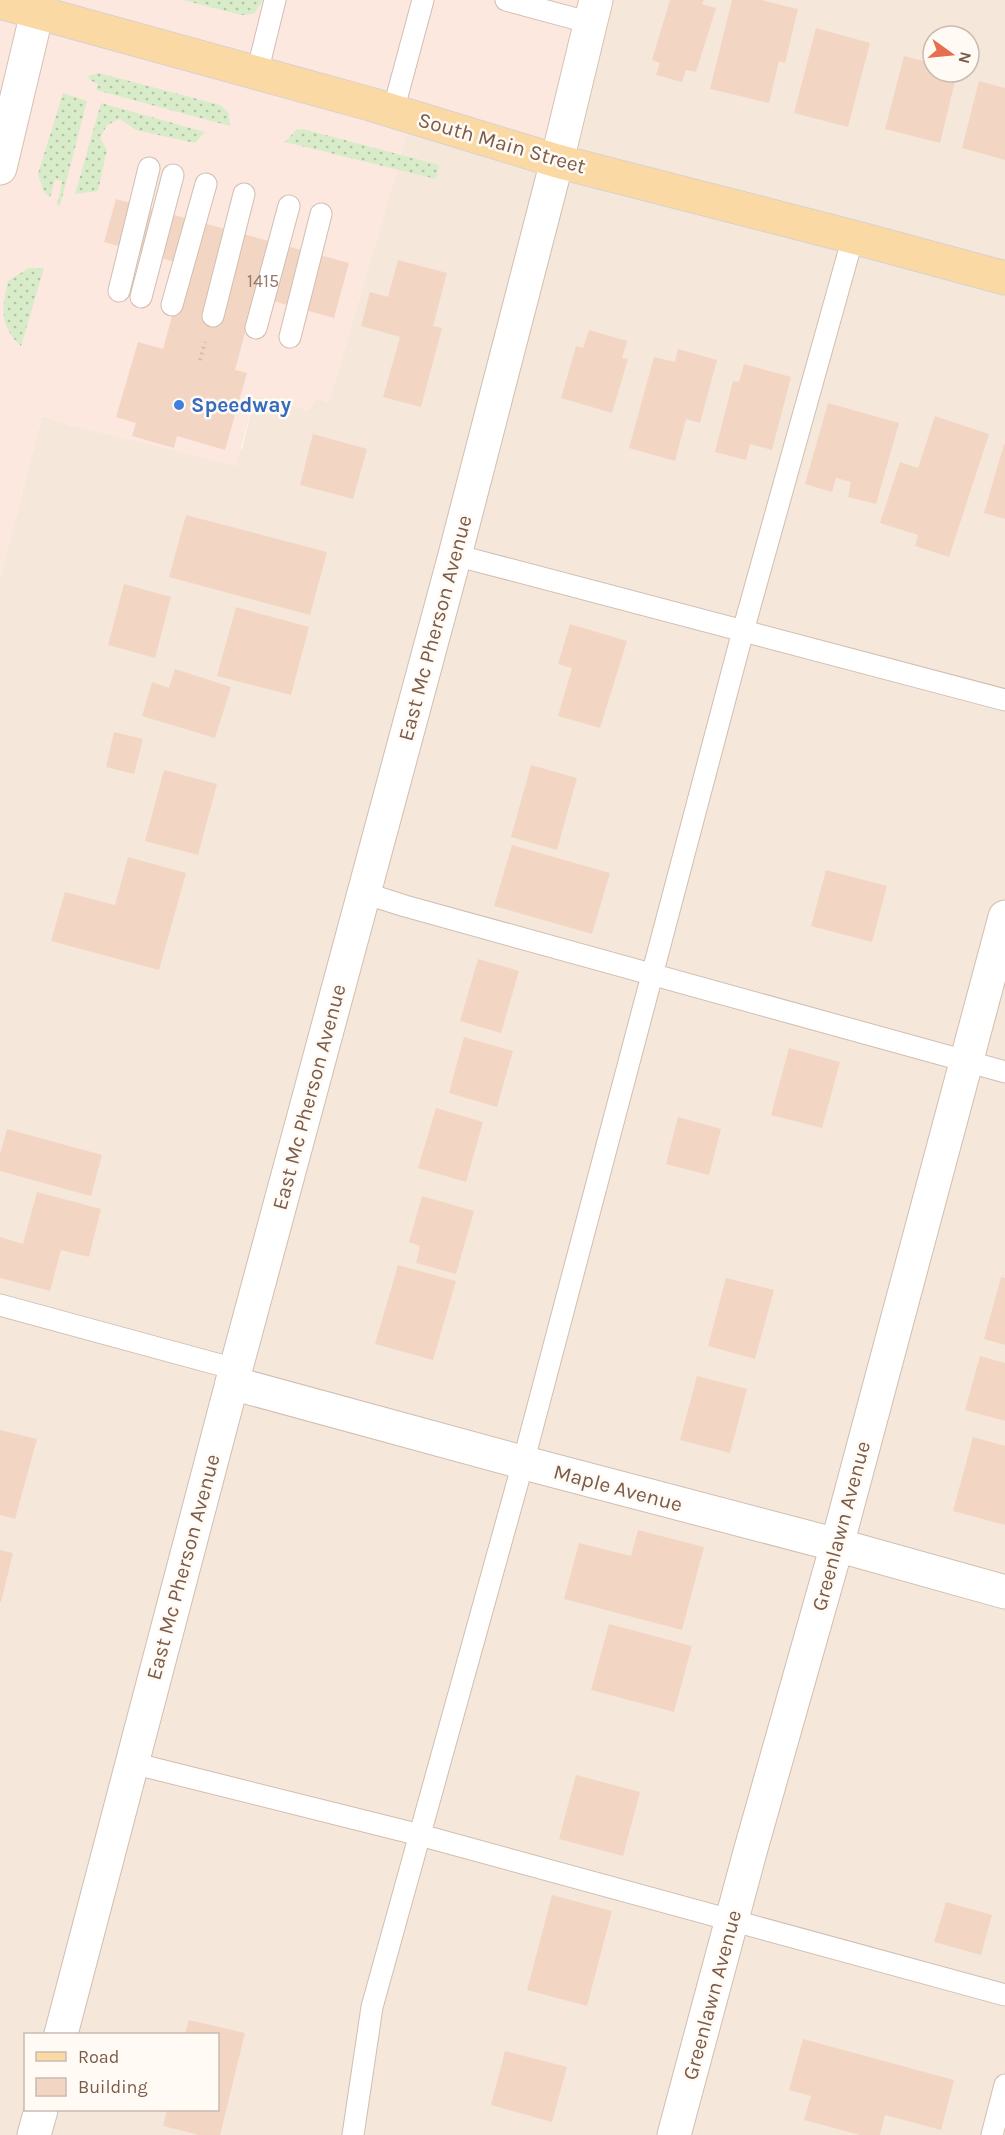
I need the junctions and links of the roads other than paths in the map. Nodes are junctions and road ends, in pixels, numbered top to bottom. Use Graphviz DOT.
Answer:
graph roads {
  1 [pos="275,0"];
  2 [pos="423,0"];
  3 [pos="506,0"];
  4 [pos="0,2"];
  5 [pos="39,6"];
  6 [pos="593,11"];
  7 [pos="257,73"];
  8 [pos="393,111"];
  9 [pos="557,161"];
  10 [pos="0,168"];
  11 [pos="149,168"];
  12 [pos="173,175"];
  13 [pos="206,184"];
  14 [pos="244,194"];
  15 [pos="289,206"];
  16 [pos="321,214"];
  17 [pos="853,237"];
  18 [pos="1005,278"];
  19 [pos="119,291"];
  20 [pos="141,297"];
  21 [pos="172,305"];
  22 [pos="213,316"];
  23 [pos="256,328"];
  24 [pos="290,337"];
  25 [pos="455,555"];
  26 [pos="743,631"];
  27 [pos="1005,700"];
  28 [pos="364,892"];
  29 [pos="1005,917"];
  30 [pos="652,975"];
  31 [pos="967,1062"];
  32 [pos="1005,1072"];
  33 [pos="0,1305"];
  34 [pos="233,1376"];
  35 [pos="523,1463"];
  36 [pos="837,1545"];
  37 [pos="1005,1592"];
  38 [pos="132,1762"];
  39 [pos="420,1835"];
  40 [pos="731,1922"];
  41 [pos="1005,1995"];
  42 [pos="61,2033"];
  43 [pos="1005,2085"];
  44 [pos="40,2111"];
  45 [pos="34,2135"];
  46 [pos="353,2135"];
  47 [pos="674,2135"];
  48 [pos="992,2135"];
  1 -- 7 [label="lane"];
  2 -- 8 [label="lane"];
  3 -- 6 [label="lane"];
  4 -- 5 [label="main road, South Main Street"];
  5 -- 7 [label="main road, South Main Street"];
  5 -- 10 [label="street"];
  6 -- 9 [label="street, East Mc Pherson Avenue"];
  7 -- 8 [label="main road, South Main Street"];
  8 -- 9 [label="main road, South Main Street"];
  9 -- 17 [label="main road, South Main Street"];
  9 -- 25 [label="street, East Mc Pherson Avenue"];
  11 -- 19 [label="lane"];
  12 -- 20 [label="lane"];
  13 -- 21 [label="lane"];
  14 -- 22 [label="lane"];
  15 -- 23 [label="lane"];
  16 -- 24 [label="lane"];
  17 -- 18 [label="main road, South Main Street"];
  17 -- 26 [label="lane"];
  25 -- 26 [label="lane"];
  25 -- 28 [label="street, East Mc Pherson Avenue"];
  26 -- 27 [label="lane"];
  26 -- 30 [label="lane"];
  28 -- 30 [label="lane"];
  28 -- 34 [label="street, East Mc Pherson Avenue"];
  29 -- 31 [label="street, Greenlawn Avenue"];
  30 -- 31 [label="lane"];
  30 -- 35 [label="lane"];
  31 -- 32 [label="lane"];
  31 -- 36 [label="street, Greenlawn Avenue"];
  33 -- 34 [label="lane"];
  34 -- 35 [label="street, Maple Avenue"];
  34 -- 38 [label="street, East Mc Pherson Avenue"];
  35 -- 36 [label="street, Maple Avenue"];
  35 -- 39 [label="lane"];
  36 -- 37 [label="street, Maple Avenue"];
  36 -- 40 [label="street, Greenlawn Avenue"];
  38 -- 39 [label="lane"];
  38 -- 42 [label="street, East Mc Pherson Avenue"];
  39 -- 40 [label="lane"];
  39 -- 46 [label="lane"];
  40 -- 41 [label="lane"];
  40 -- 47 [label="street, Greenlawn Avenue"];
  43 -- 48 [label="lane"];
  44 -- 45 [label="street"];
}
